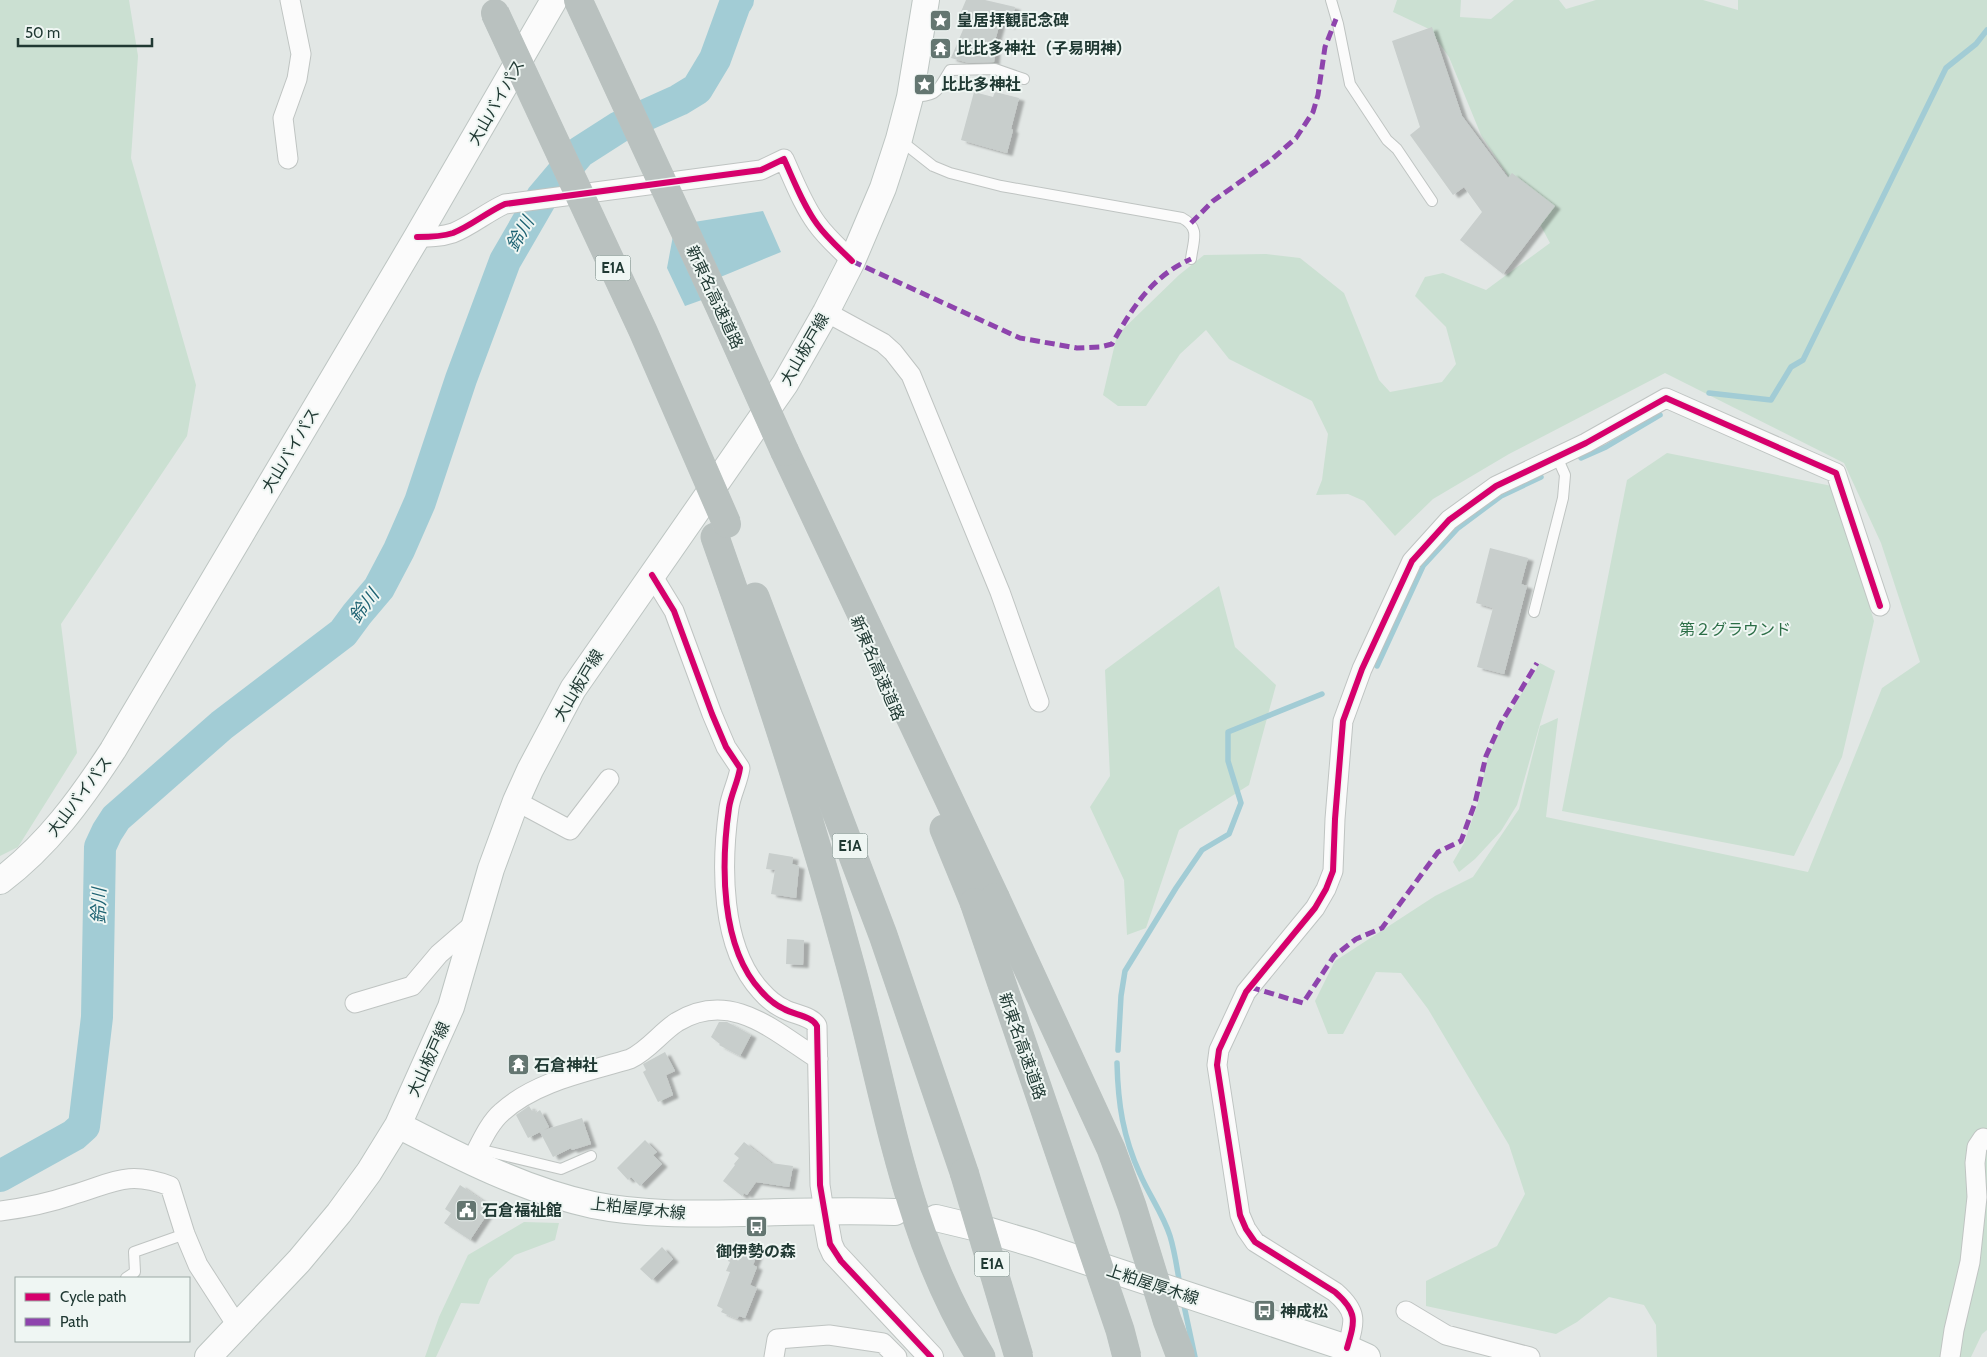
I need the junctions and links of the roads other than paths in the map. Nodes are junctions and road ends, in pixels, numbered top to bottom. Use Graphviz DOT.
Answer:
graph roads {
  1 [pos="290,0"];
  2 [pos="554,0"];
  3 [pos="578,0"];
  4 [pos="926,0"];
  5 [pos="1331,0"];
  6 [pos="492,7"];
  7 [pos="1024,79"];
  8 [pos="910,97"];
  9 [pos="899,139"];
  10 [pos="288,159"];
  11 [pos="1432,202"];
  12 [pos="417,237"];
  13 [pos="1191,259"];
  14 [pos="852,261"];
  15 [pos="826,312"];
  16 [pos="1558,457"];
  17 [pos="721,531"];
  18 [pos="652,575"];
  19 [pos="1880,606"];
  20 [pos="1534,612"];
  21 [pos="1039,702"];
  22 [pos="609,779"];
  23 [pos="516,801"];
  24 [pos="0,881"];
  25 [pos="985,900"];
  26 [pos="476,922"];
  27 [pos="355,1003"];
  28 [pos="818,1059"];
  29 [pos="398,1125"];
  30 [pos="1982,1138"];
  31 [pos="475,1155"];
  32 [pos="591,1156"];
  33 [pos="0,1211"];
  34 [pos="824,1211"];
  35 [pos="895,1212"];
  36 [pos="936,1218"];
  37 [pos="185,1234"];
  38 [pos="128,1277"];
  39 [pos="1406,1311"];
  40 [pos="238,1327"];
  41 [pos="1357,1353"];
  42 [pos="208,1357"];
  43 [pos="774,1357"];
  44 [pos="896,1357"];
  45 [pos="931,1357"];
  46 [pos="981,1357"];
  47 [pos="1019,1357"];
  48 [pos="1127,1357"];
  49 [pos="1181,1357"];
  50 [pos="1530,1357"];
  51 [pos="1950,1357"];
  1 -- 10 [label="street"];
  2 -- 12 [label="main road, 大山バイパス"];
  3 -- 25 [label="highway, 新東名高速道路, bridge"];
  4 -- 8 [label="main road, 大山板戸線"];
  5 -- 11 [label="lane"];
  6 -- 17 [label="highway, E1A, bridge"];
  7 -- 8 [label="lane"];
  8 -- 9 [label="main road, 大山板戸線"];
  9 -- 13 [label="lane"];
  9 -- 14 [label="main road, 大山板戸線"];
  12 -- 14 [label="street"];
  12 -- 24 [label="main road, 大山バイパス"];
  14 -- 15 [label="main road, 大山板戸線"];
  15 -- 18 [label="main road, 大山板戸線"];
  15 -- 21 [label="street"];
  16 -- 19 [label="street"];
  16 -- 20 [label="lane"];
  16 -- 41 [label="street"];
  17 -- 46 [label="highway"];
  17 -- 47 [label="highway, E1A, bridge"];
  18 -- 23 [label="main road, 大山板戸線"];
  18 -- 28 [label="street"];
  22 -- 23 [label="street"];
  23 -- 26 [label="main road, 大山板戸線"];
  25 -- 48 [label="highway, 新東名高速道路, bridge"];
  25 -- 49 [label="highway, bridge"];
  26 -- 27 [label="street"];
  26 -- 29 [label="main road, 大山板戸線"];
  28 -- 31 [label="street"];
  28 -- 34 [label="street"];
  29 -- 31 [label="main road, 上粕屋厚木線"];
  29 -- 40 [label="main road, 大山板戸線"];
  30 -- 51 [label="street"];
  31 -- 32 [label="lane"];
  31 -- 34 [label="main road, 上粕屋厚木線"];
  33 -- 37 [label="street"];
  34 -- 35 [label="main road, 上粕屋厚木線"];
  34 -- 45 [label="street"];
  36 -- 41 [label="main road, 上粕屋厚木線"];
  37 -- 38 [label="lane"];
  37 -- 40 [label="street"];
  39 -- 50 [label="street"];
  40 -- 42 [label="main road, 大山板戸線"];
  43 -- 44 [label="street"];
}
